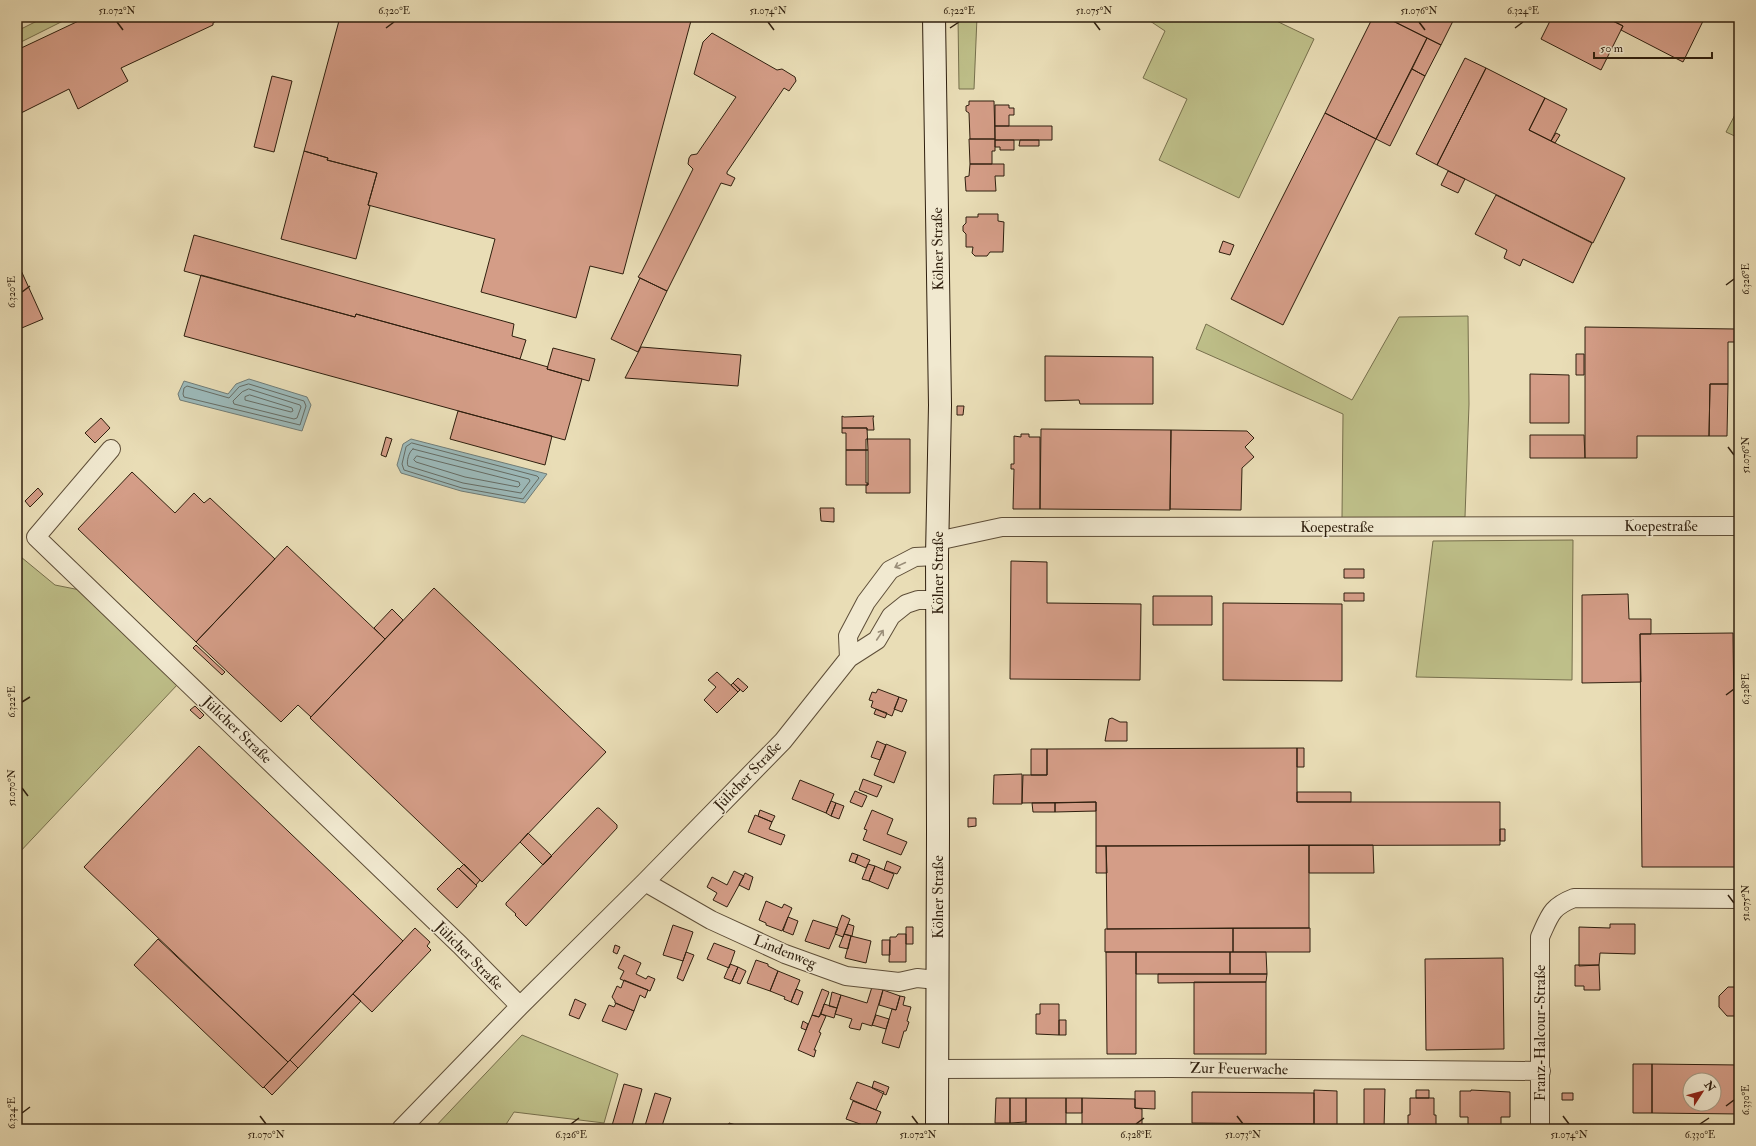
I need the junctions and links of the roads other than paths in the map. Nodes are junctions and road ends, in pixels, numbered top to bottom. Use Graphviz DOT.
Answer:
graph roads {
  1 [pos="934,17"];
  2 [pos="111,449"];
  3 [pos="1739,526"];
  4 [pos="937,549"];
  5 [pos="938,600"];
  6 [pos="849,658"];
  7 [pos="645,882"];
  8 [pos="1739,898"];
  9 [pos="937,980"];
  10 [pos="520,1006"];
  11 [pos="937,1069"];
  12 [pos="1540,1071"];
  13 [pos="401,1129"];
  14 [pos="937,1129"];
  15 [pos="1540,1129"];
  1 -- 4 [label="main road, Kölner Straße"];
  2 -- 10 [label="street, Jülicher Straße"];
  3 -- 4 [label="street, Koepestraße"];
  4 -- 5 [label="main road, Kölner Straße"];
  4 -- 6 [label="street, one-way"];
  6 -- 5 [label="street, Jülicher Straße, one-way"];
  5 -- 9 [label="main road, Kölner Straße"];
  6 -- 7 [label="street, Jülicher Straße"];
  7 -- 9 [label="street, Lindenweg"];
  7 -- 10 [label="street, Jülicher Straße"];
  8 -- 12 [label="street, Franz-Halcour-Straße"];
  9 -- 11 [label="main road, Kölner Straße"];
  10 -- 13 [label="street, Jülicher Straße"];
  11 -- 12 [label="street, Zur Feuerwache"];
  11 -- 14 [label="main road, Kölner Straße"];
  12 -- 15 [label="street, Franz-Halcour-Straße"];
}
